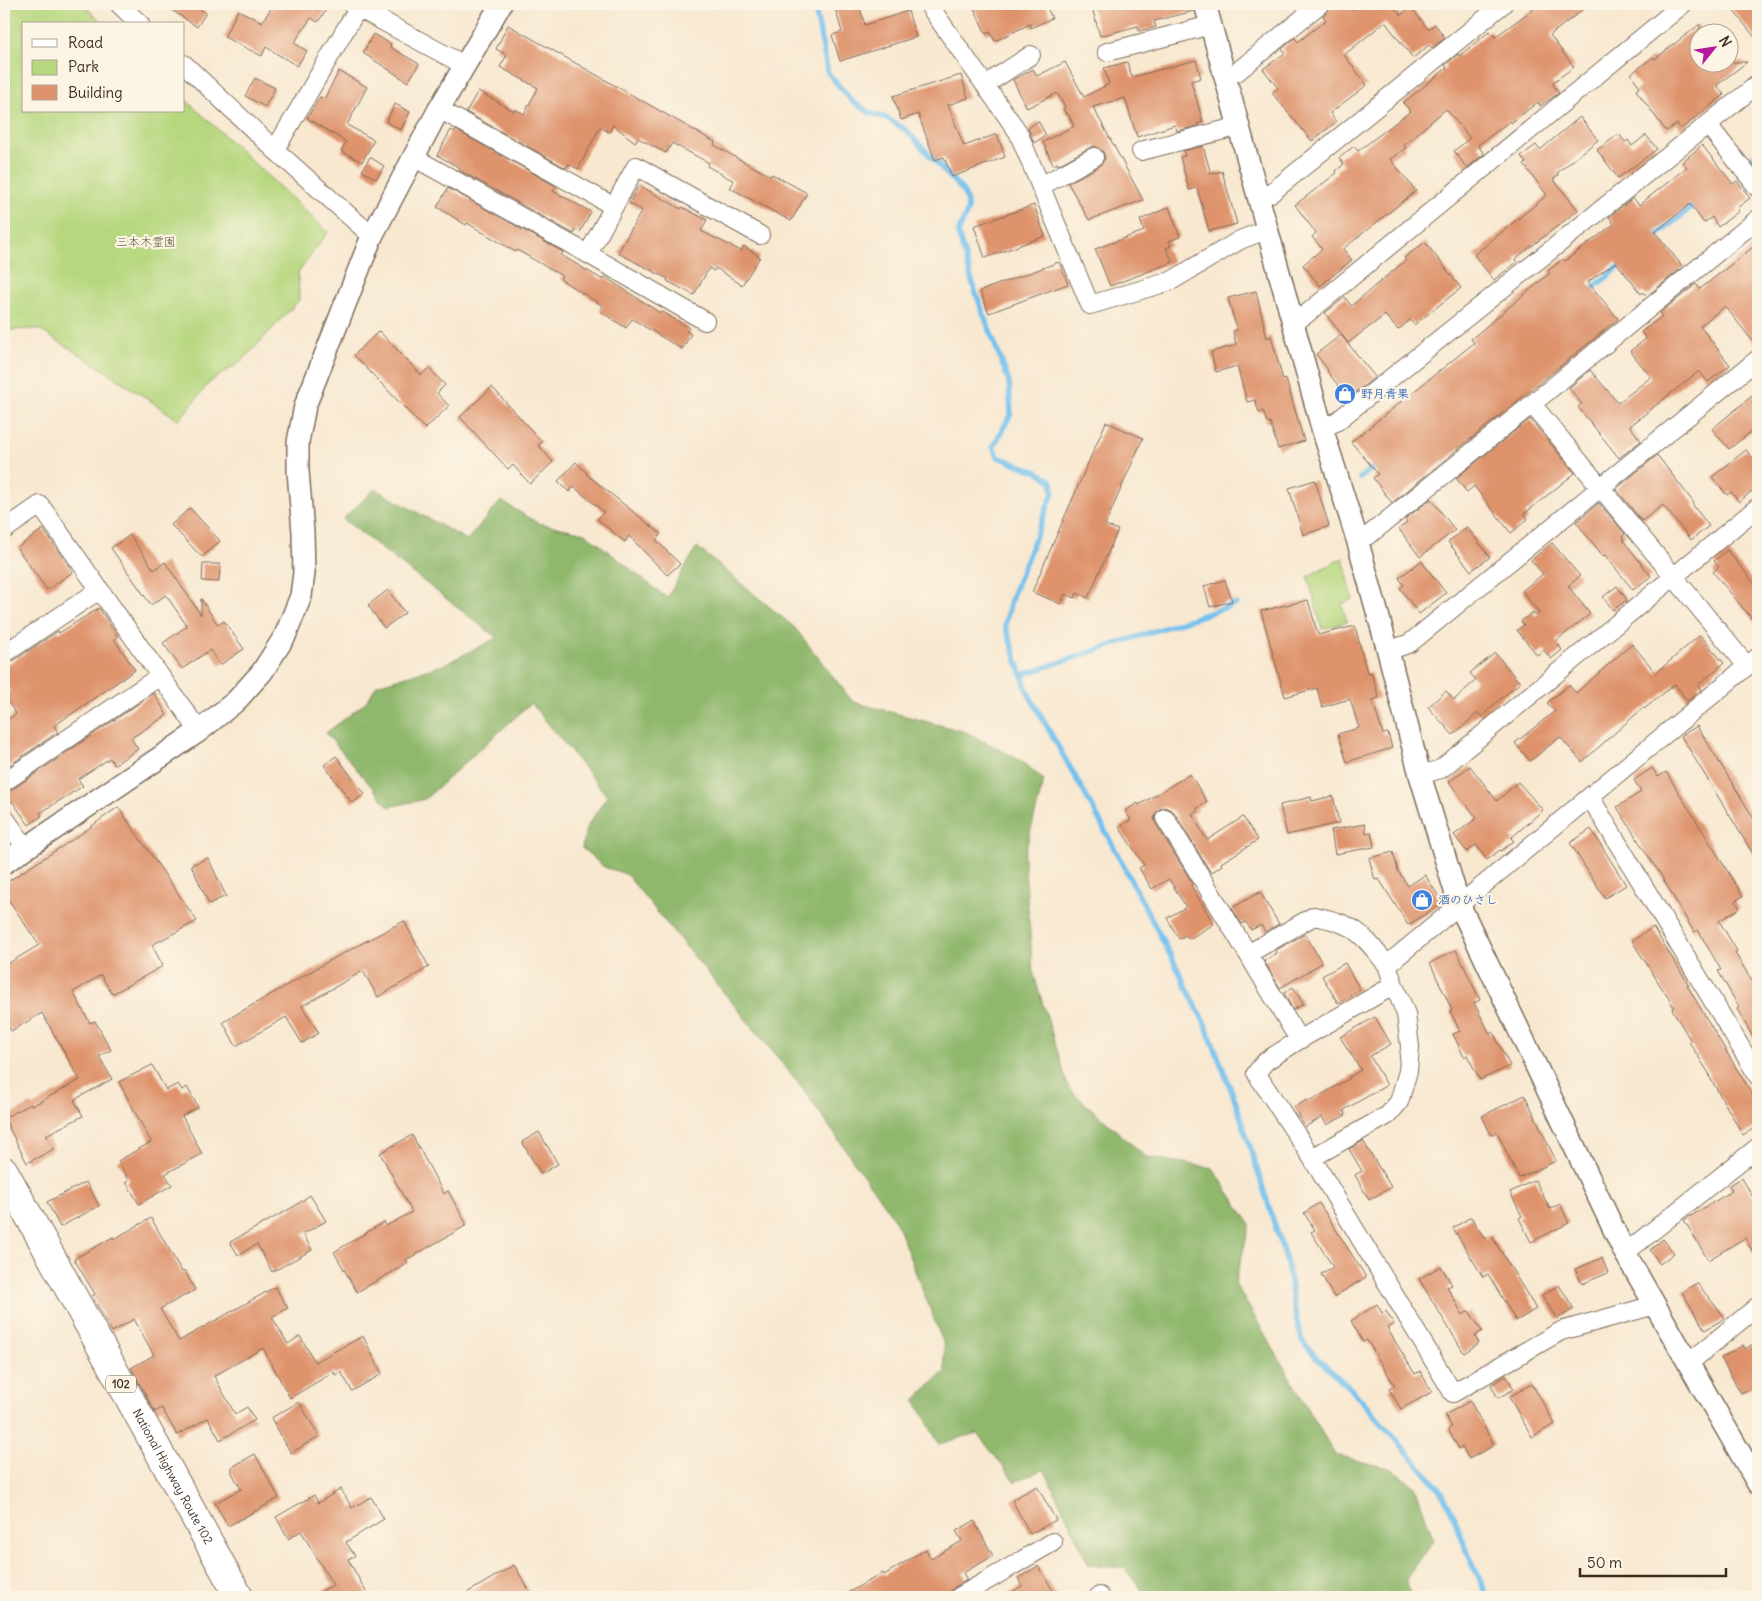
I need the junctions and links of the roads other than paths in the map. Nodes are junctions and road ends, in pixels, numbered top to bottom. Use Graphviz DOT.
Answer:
graph roads {
  1 [pos="119,4"];
  2 [pos="501,4"];
  3 [pos="928,4"];
  4 [pos="1205,4"];
  5 [pos="1320,4"];
  6 [pos="1503,4"];
  7 [pos="1683,4"];
  8 [pos="354,6"];
  9 [pos="138,22"];
  10 [pos="1211,24"];
  11 [pos="1107,52"];
  12 [pos="1031,55"];
  13 [pos="185,65"];
  14 [pos="464,65"];
  15 [pos="1225,74"];
  16 [pos="984,84"];
  17 [pos="1758,84"];
  18 [pos="439,109"];
  19 [pos="1708,125"];
  20 [pos="1240,126"];
  21 [pos="276,150"];
  22 [pos="1141,151"];
  23 [pos="413,157"];
  24 [pos="1094,157"];
  25 [pos="1041,186"];
  26 [pos="1758,188"];
  27 [pos="1259,197"];
  28 [pos="613,206"];
  29 [pos="1758,219"];
  30 [pos="1268,229"];
  31 [pos="760,235"];
  32 [pos="372,236"];
  33 [pos="588,254"];
  34 [pos="1293,320"];
  35 [pos="705,321"];
  36 [pos="1758,358"];
  37 [pos="1532,404"];
  38 [pos="1322,428"];
  39 [pos="1600,487"];
  40 [pos="1758,506"];
  41 [pos="4,530"];
  42 [pos="1357,539"];
  43 [pos="1672,577"];
  44 [pos="99,590"];
  45 [pos="1388,651"];
  46 [pos="4,654"];
  47 [pos="1752,662"];
  48 [pos="160,676"];
  49 [pos="199,731"];
  50 [pos="1420,776"];
  51 [pos="4,782"];
  52 [pos="1590,797"];
  53 [pos="4,817"];
  54 [pos="1165,818"];
  55 [pos="26,848"];
  56 [pos="4,863"];
  57 [pos="1460,904"];
  58 [pos="1248,954"];
  59 [pos="1387,965"];
  60 [pos="1394,985"];
  61 [pos="1299,1040"];
  62 [pos="1758,1076"];
  63 [pos="1758,1147"];
  64 [pos="1312,1158"];
  65 [pos="4,1171"];
  66 [pos="1625,1253"];
  67 [pos="1655,1304"];
  68 [pos="1758,1306"];
  69 [pos="1689,1363"];
  70 [pos="1756,1475"];
  71 [pos="1053,1542"];
  72 [pos="239,1597"];
  73 [pos="959,1597"];
  1 -- 9 [label="street"];
  2 -- 14 [label="street"];
  3 -- 16 [label="street"];
  4 -- 10 [label="street"];
  5 -- 15 [label="street"];
  6 -- 27 [label="street"];
  7 -- 34 [label="street"];
  8 -- 14 [label="street"];
  8 -- 21 [label="street"];
  10 -- 11 [label="street"];
  10 -- 15 [label="street"];
  12 -- 16 [label="street"];
  13 -- 21 [label="street"];
  14 -- 18 [label="street"];
  15 -- 20 [label="street"];
  16 -- 25 [label="street"];
  17 -- 19 [label="street"];
  18 -- 23 [label="street"];
  18 -- 28 [label="street"];
  19 -- 26 [label="street"];
  19 -- 38 [label="street"];
  20 -- 22 [label="street"];
  20 -- 27 [label="street"];
  21 -- 32 [label="street"];
  23 -- 32 [label="street"];
  23 -- 33 [label="street"];
  24 -- 25 [label="street"];
  25 -- 30 [label="street"];
  27 -- 30 [label="street"];
  28 -- 31 [label="street"];
  28 -- 33 [label="street"];
  29 -- 37 [label="street"];
  30 -- 34 [label="street"];
  32 -- 49 [label="street"];
  33 -- 35 [label="street"];
  34 -- 38 [label="street"];
  36 -- 39 [label="street"];
  37 -- 39 [label="street"];
  37 -- 42 [label="street"];
  38 -- 42 [label="street"];
  39 -- 43 [label="street"];
  39 -- 45 [label="street"];
  40 -- 43 [label="street"];
  41 -- 44 [label="street"];
  42 -- 45 [label="street"];
  43 -- 47 [label="street"];
  43 -- 50 [label="street"];
  44 -- 46 [label="street"];
  44 -- 48 [label="street"];
  45 -- 50 [label="street"];
  47 -- 52 [label="street"];
  48 -- 49 [label="street"];
  48 -- 51 [label="street"];
  49 -- 55 [label="street"];
  50 -- 57 [label="street"];
  52 -- 57 [label="street"];
  52 -- 62 [label="street"];
  53 -- 55 [label="street"];
  54 -- 58 [label="street"];
  55 -- 56 [label="street"];
  57 -- 59 [label="street"];
  57 -- 66 [label="street"];
  58 -- 59 [label="street"];
  58 -- 61 [label="street"];
  59 -- 60 [label="street"];
  60 -- 61 [label="street"];
  60 -- 64 [label="street"];
  61 -- 64 [label="street"];
  63 -- 66 [label="street"];
  64 -- 67 [label="street"];
  65 -- 72 [label="highway, National Highway Route 102 / 102"];
  66 -- 67 [label="street"];
  67 -- 69 [label="street"];
  68 -- 69 [label="street"];
  69 -- 70 [label="street"];
  71 -- 73 [label="street"];
}
